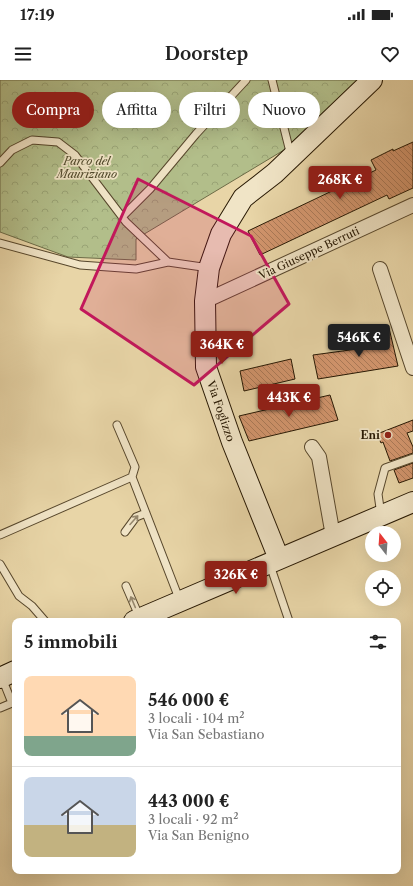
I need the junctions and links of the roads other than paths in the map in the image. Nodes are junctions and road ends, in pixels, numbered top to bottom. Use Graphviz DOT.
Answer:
graph roads {
  1 [pos="246,80"];
  2 [pos="272,80"];
  3 [pos="372,80"];
  4 [pos="291,158"];
  5 [pos="0,163"];
  6 [pos="413,204"];
  7 [pos="122,217"];
  8 [pos="0,243"];
  9 [pos="168,262"];
  10 [pos="209,268"];
  11 [pos="380,269"];
  12 [pos="205,301"];
  13 [pos="413,368"];
  14 [pos="117,425"];
  15 [pos="312,447"];
  16 [pos="413,458"];
  17 [pos="132,477"];
  18 [pos="413,502"];
  19 [pos="146,513"];
  20 [pos="381,516"];
  21 [pos="125,532"];
  22 [pos="0,535"];
  23 [pos="333,536"];
  24 [pos="274,561"];
  25 [pos="0,564"];
  26 [pos="126,586"];
  27 [pos="180,601"];
  28 [pos="42,618"];
  29 [pos="136,618"];
  30 [pos="142,618"];
  31 [pos="288,618"];
  32 [pos="6,676"];
  33 [pos="0,708"];
  1 -- 7 [label="lane"];
  2 -- 4 [label="lane"];
  3 -- 4 [label="main road, Via Foglizzo"];
  4 -- 10 [label="main road, Via Foglizzo"];
  5 -- 7 [label="lane"];
  6 -- 12 [label="street, Via Giuseppe Berruti"];
  7 -- 9 [label="lane"];
  8 -- 9 [label="lane"];
  9 -- 10 [label="lane"];
  10 -- 12 [label="main road, Via Foglizzo"];
  11 -- 13 [label="street"];
  12 -- 24 [label="main road, Via Foglizzo"];
  14 -- 17 [label="lane"];
  15 -- 23 [label="street"];
  16 -- 20 [label="lane"];
  17 -- 19 [label="lane"];
  17 -- 22 [label="lane"];
  18 -- 20 [label="main road"];
  21 -- 19 [label="lane, one-way"];
  19 -- 27 [label="lane"];
  20 -- 23 [label="main road"];
  23 -- 24 [label="main road"];
  24 -- 27 [label="main road"];
  24 -- 31 [label="lane"];
  25 -- 28 [label="lane"];
  29 -- 26 [label="lane, one-way"];
  27 -- 30 [label="main road"];
  32 -- 33 [label="lane"];
}
